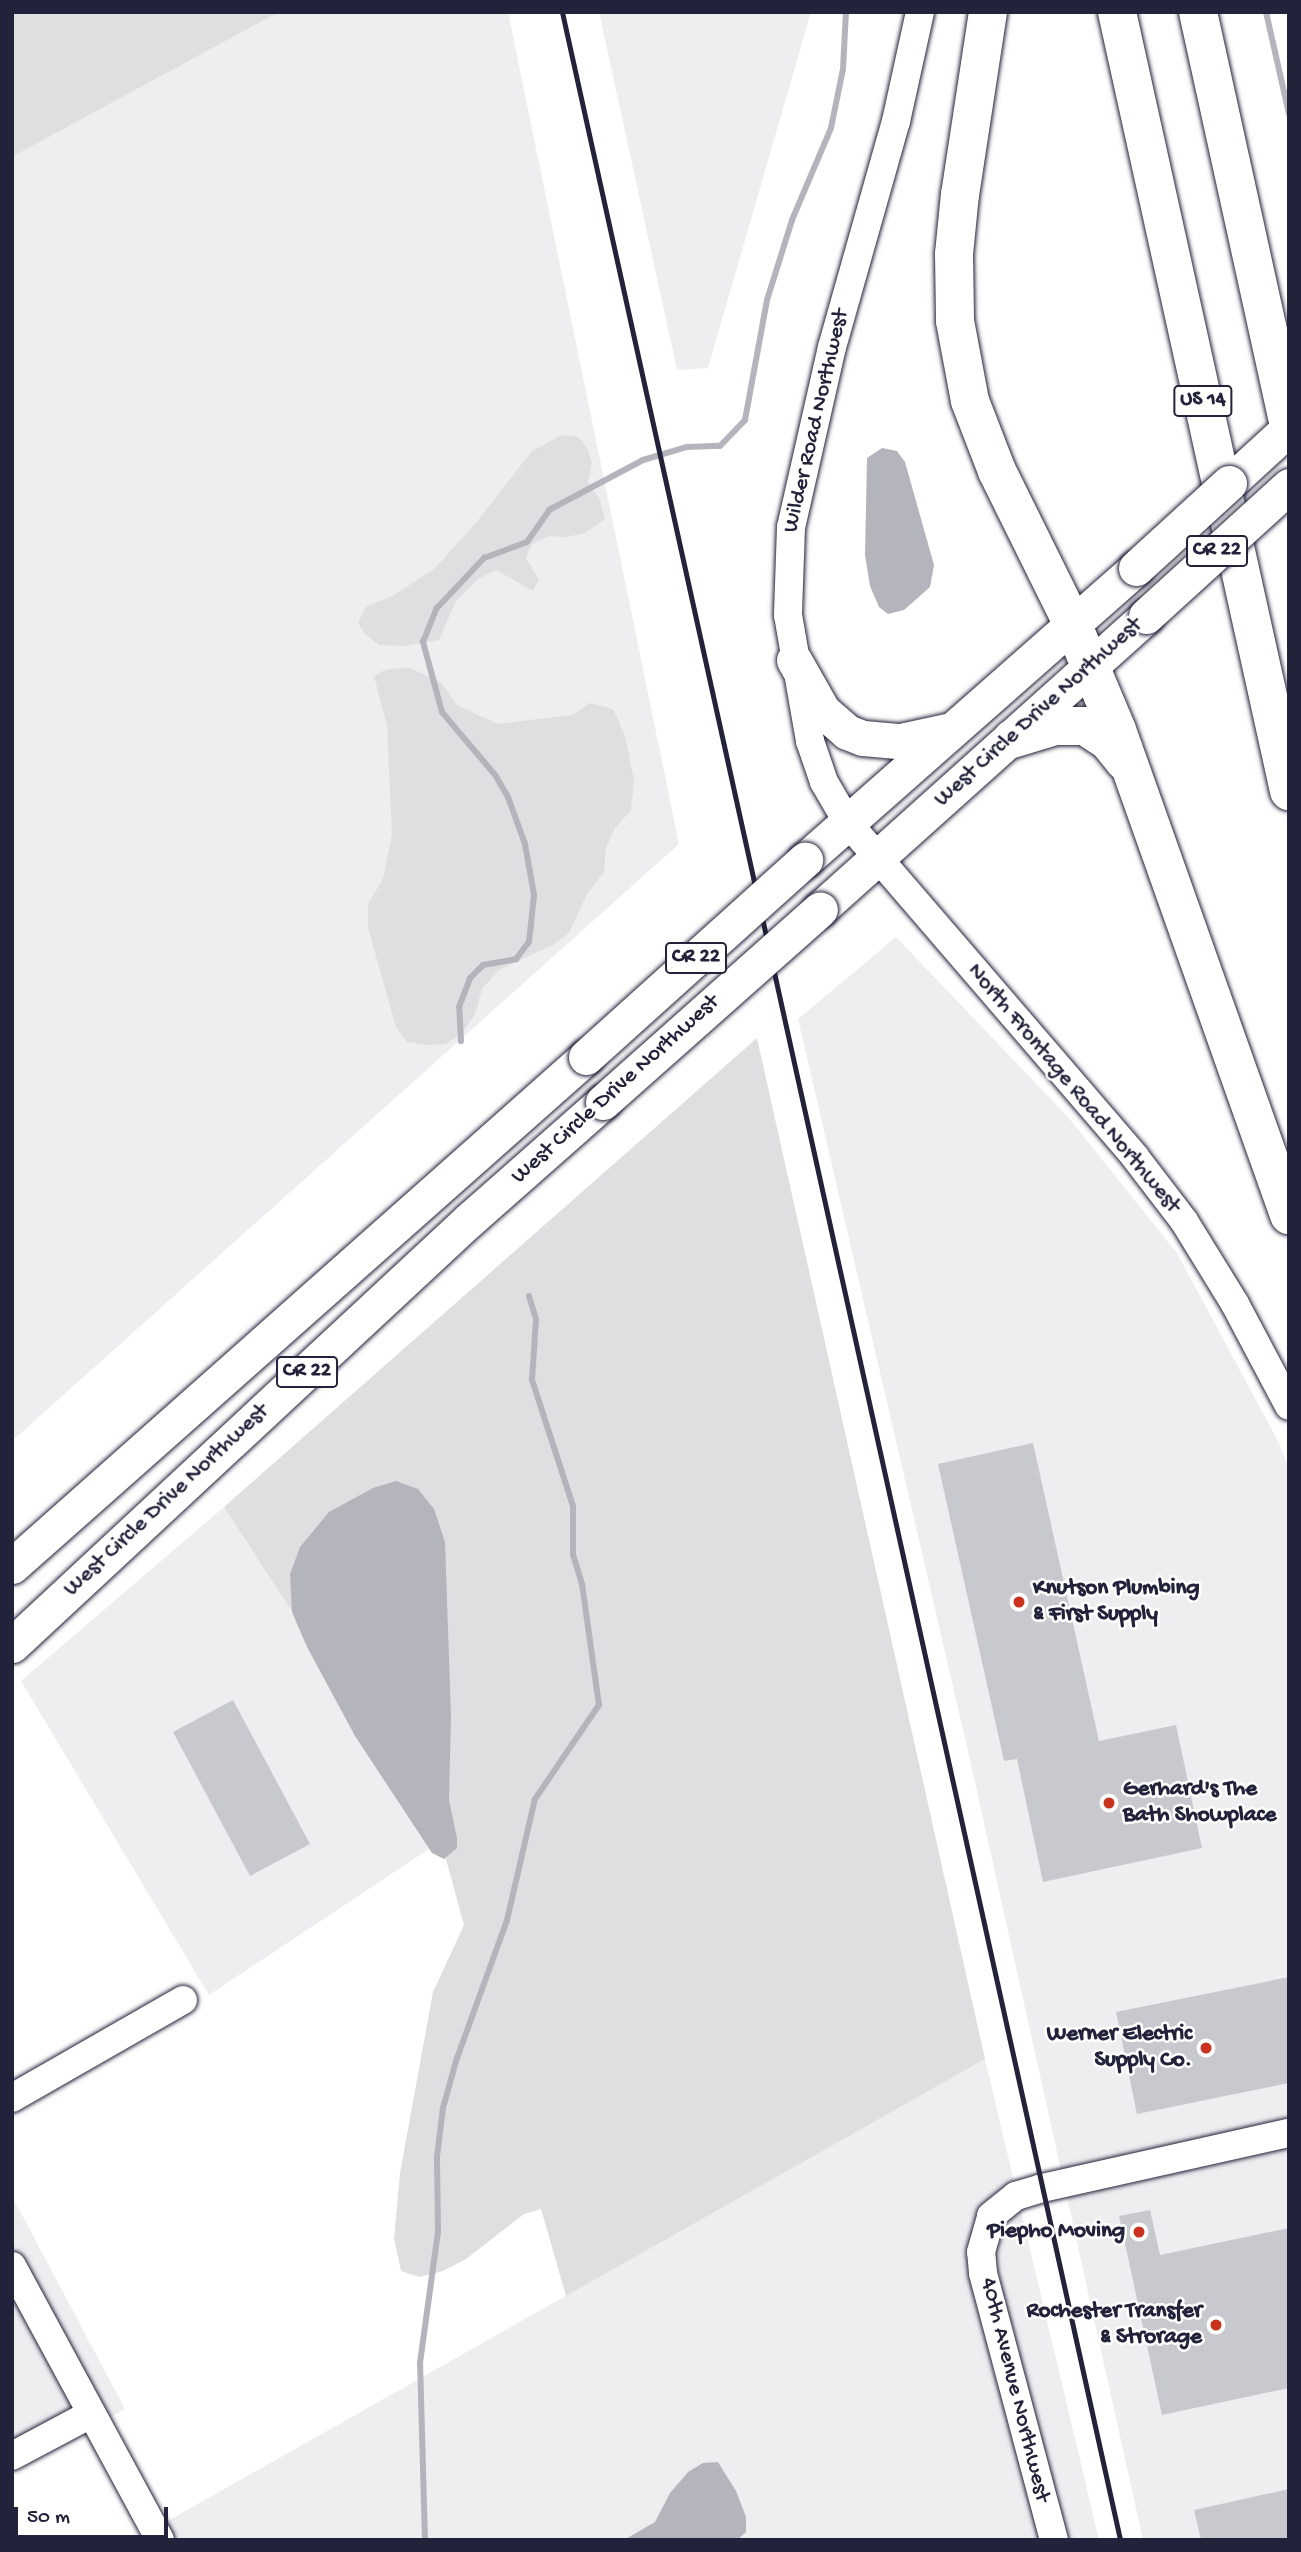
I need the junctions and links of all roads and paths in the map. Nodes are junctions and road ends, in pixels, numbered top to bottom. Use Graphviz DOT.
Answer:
graph roads {
  1 [pos="920,12"];
  2 [pos="988,12"];
  3 [pos="1117,12"];
  4 [pos="1198,12"];
  5 [pos="1289,427"];
  6 [pos="1289,486"];
  7 [pos="1072,624"];
  8 [pos="794,660"];
  9 [pos="1091,666"];
  10 [pos="955,729"];
  11 [pos="1012,738"];
  12 [pos="1134,774"];
  13 [pos="1289,791"];
  14 [pos="848,823"];
  15 [pos="878,860"];
  16 [pos="1289,1215"];
  17 [pos="1289,1406"];
  18 [pos="12,1566"];
  19 [pos="12,1645"];
  20 [pos="183,2000"];
  21 [pos="12,2098"];
  22 [pos="1289,2133"];
  23 [pos="12,2266"];
  24 [pos="91,2414"];
  25 [pos="12,2456"];
  26 [pos="160,2540"];
  27 [pos="1054,2540"];
  1 -- 8 [label="street, Wilder Road Northwest"];
  2 -- 7 [label="highway"];
  3 -- 13 [label="highway, US 14"];
  4 -- 5 [label="highway"];
  5 -- 7 [label="main road, West Circle Drive Northwest / CR 22, bridge"];
  6 -- 9 [label="main road, West Circle Drive Northwest / CR 22, bridge"];
  7 -- 9 [label="highway"];
  7 -- 10 [label="main road, West Circle Drive Northwest / CR 22"];
  8 -- 10 [label="main road"];
  8 -- 14 [label="street, Wilder Road Northwest"];
  9 -- 11 [label="main road, West Circle Drive Northwest / CR 22"];
  9 -- 12 [label="highway"];
  10 -- 14 [label="main road, West Circle Drive Northwest / CR 22"];
  11 -- 12 [label="highway"];
  11 -- 15 [label="main road, West Circle Drive Northwest / CR 22"];
  12 -- 16 [label="highway"];
  14 -- 15 [label="street, Wilder Road Northwest"];
  14 -- 18 [label="main road, West Circle Drive Northwest / CR 22, bridge"];
  15 -- 17 [label="street, North Frontage Road Northwest"];
  15 -- 19 [label="main road, West Circle Drive Northwest / CR 22, bridge"];
  20 -- 21 [label="street"];
  22 -- 27 [label="street, 40th Avenue Northwest"];
  23 -- 24 [label="street"];
  24 -- 25 [label="street"];
  24 -- 26 [label="street"];
}
